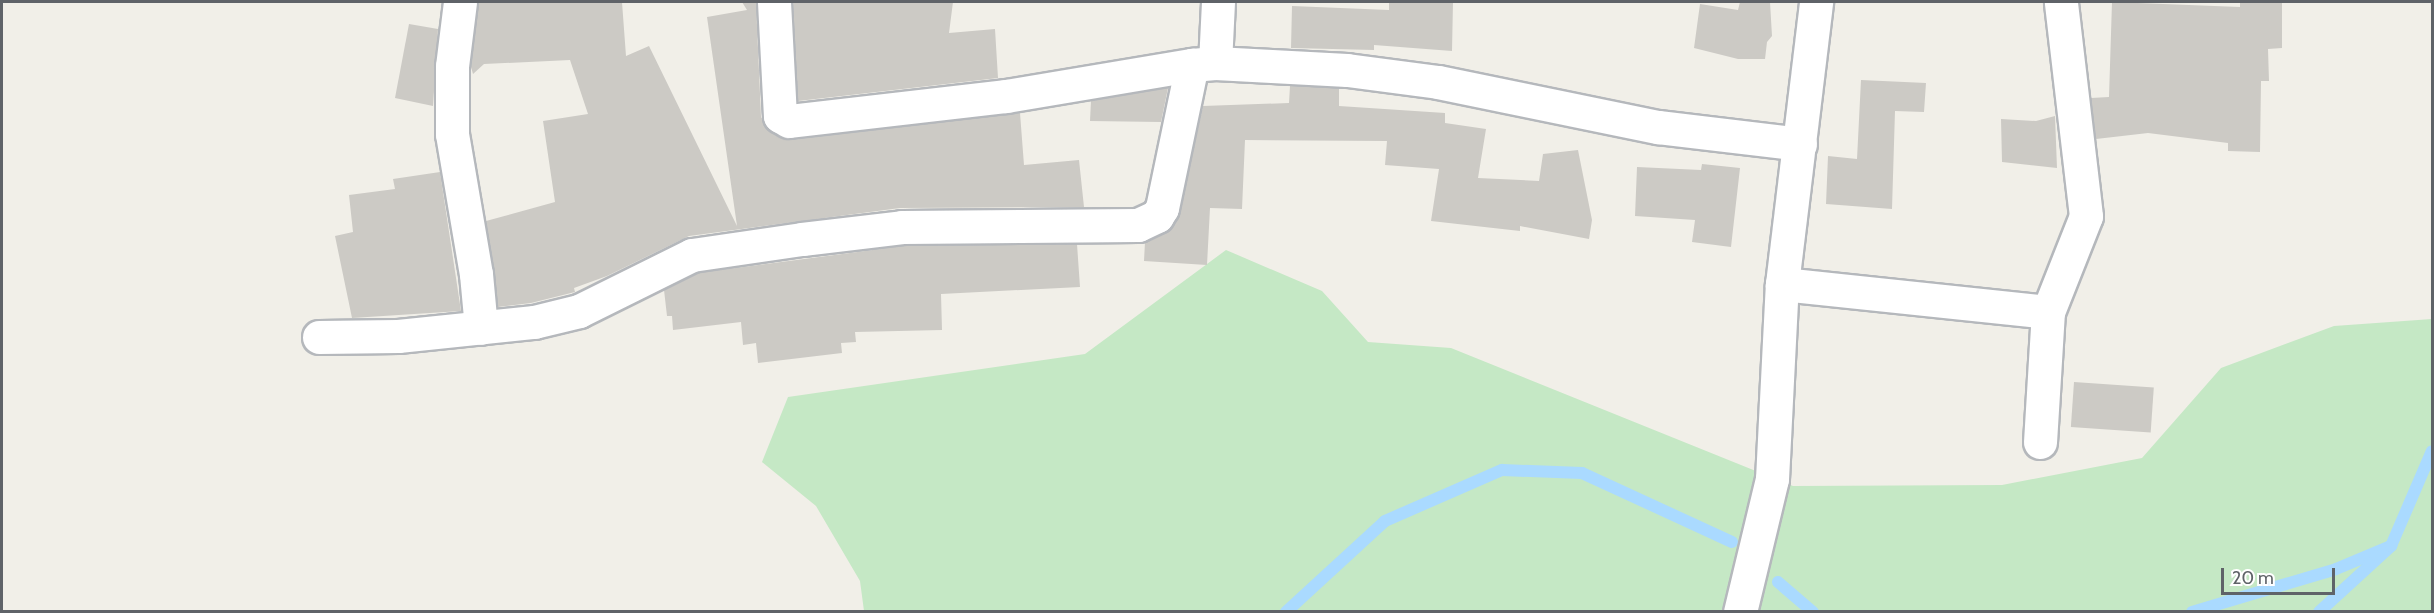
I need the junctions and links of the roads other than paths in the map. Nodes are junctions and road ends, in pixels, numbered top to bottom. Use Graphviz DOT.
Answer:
graph roads {
  1 [pos="460,2"];
  2 [pos="774,2"];
  3 [pos="1218,2"];
  4 [pos="1816,2"];
  5 [pos="2061,2"];
  6 [pos="1204,64"];
  7 [pos="1800,144"];
  8 [pos="1782,284"];
  9 [pos="2048,312"];
  10 [pos="480,328"];
  11 [pos="319,337"];
  12 [pos="2040,442"];
  13 [pos="1740,612"];
  1 -- 10 [label="street"];
  2 -- 6 [label="street"];
  3 -- 6 [label="street"];
  4 -- 7 [label="street"];
  5 -- 9 [label="street"];
  6 -- 7 [label="street"];
  6 -- 10 [label="street"];
  7 -- 8 [label="street"];
  8 -- 9 [label="street"];
  8 -- 13 [label="street"];
  9 -- 12 [label="street"];
  10 -- 11 [label="street"];
}
